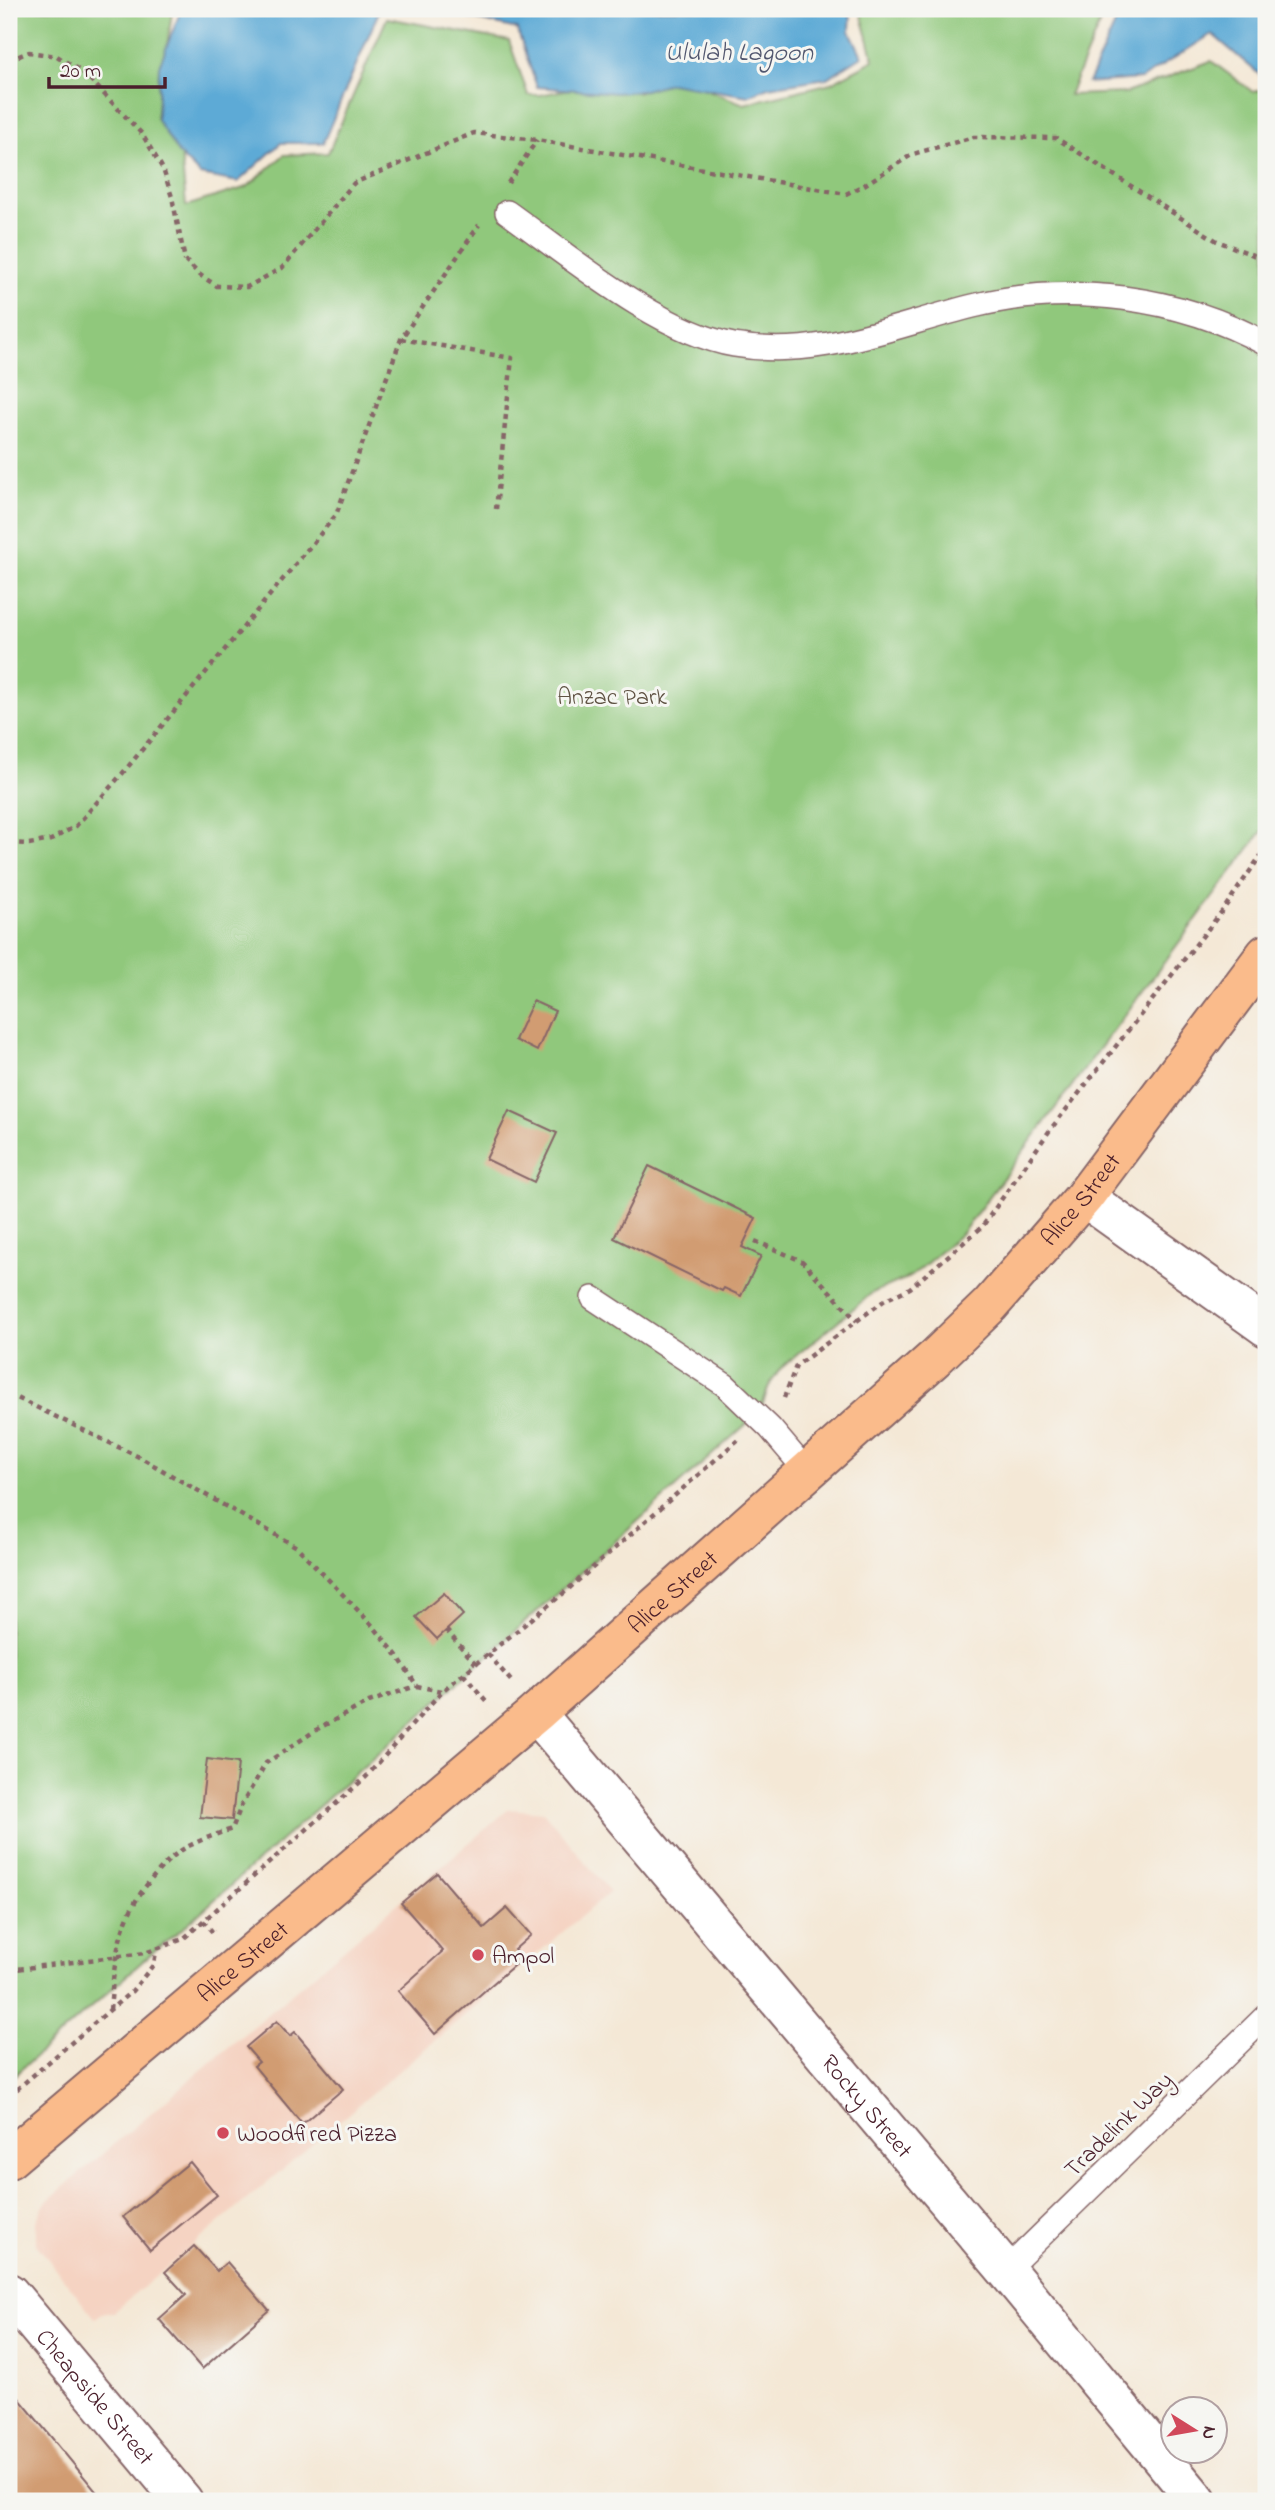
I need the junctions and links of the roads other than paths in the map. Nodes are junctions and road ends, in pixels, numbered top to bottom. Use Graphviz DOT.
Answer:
graph roads {
  1 [pos="507,212"];
  2 [pos="1266,344"];
  3 [pos="1266,954"];
  4 [pos="1084,1197"];
  5 [pos="593,1298"];
  6 [pos="1266,1327"];
  7 [pos="808,1473"];
  8 [pos="536,1713"];
  9 [pos="1266,2015"];
  10 [pos="9,2159"];
  11 [pos="1006,2270"];
  12 [pos="9,2292"];
  13 [pos="183,2501"];
  14 [pos="1197,2501"];
  1 -- 2 [label="lane"];
  3 -- 4 [label="main road, Alice Street"];
  4 -- 6 [label="street"];
  4 -- 7 [label="main road, Alice Street"];
  5 -- 7 [label="lane"];
  7 -- 8 [label="main road, Alice Street"];
  8 -- 10 [label="main road, Alice Street"];
  8 -- 11 [label="street, Rocky Street"];
  9 -- 11 [label="lane, Tradelink Way"];
  11 -- 14 [label="street, Rocky Street"];
  12 -- 13 [label="street, Cheapside Street"];
}
